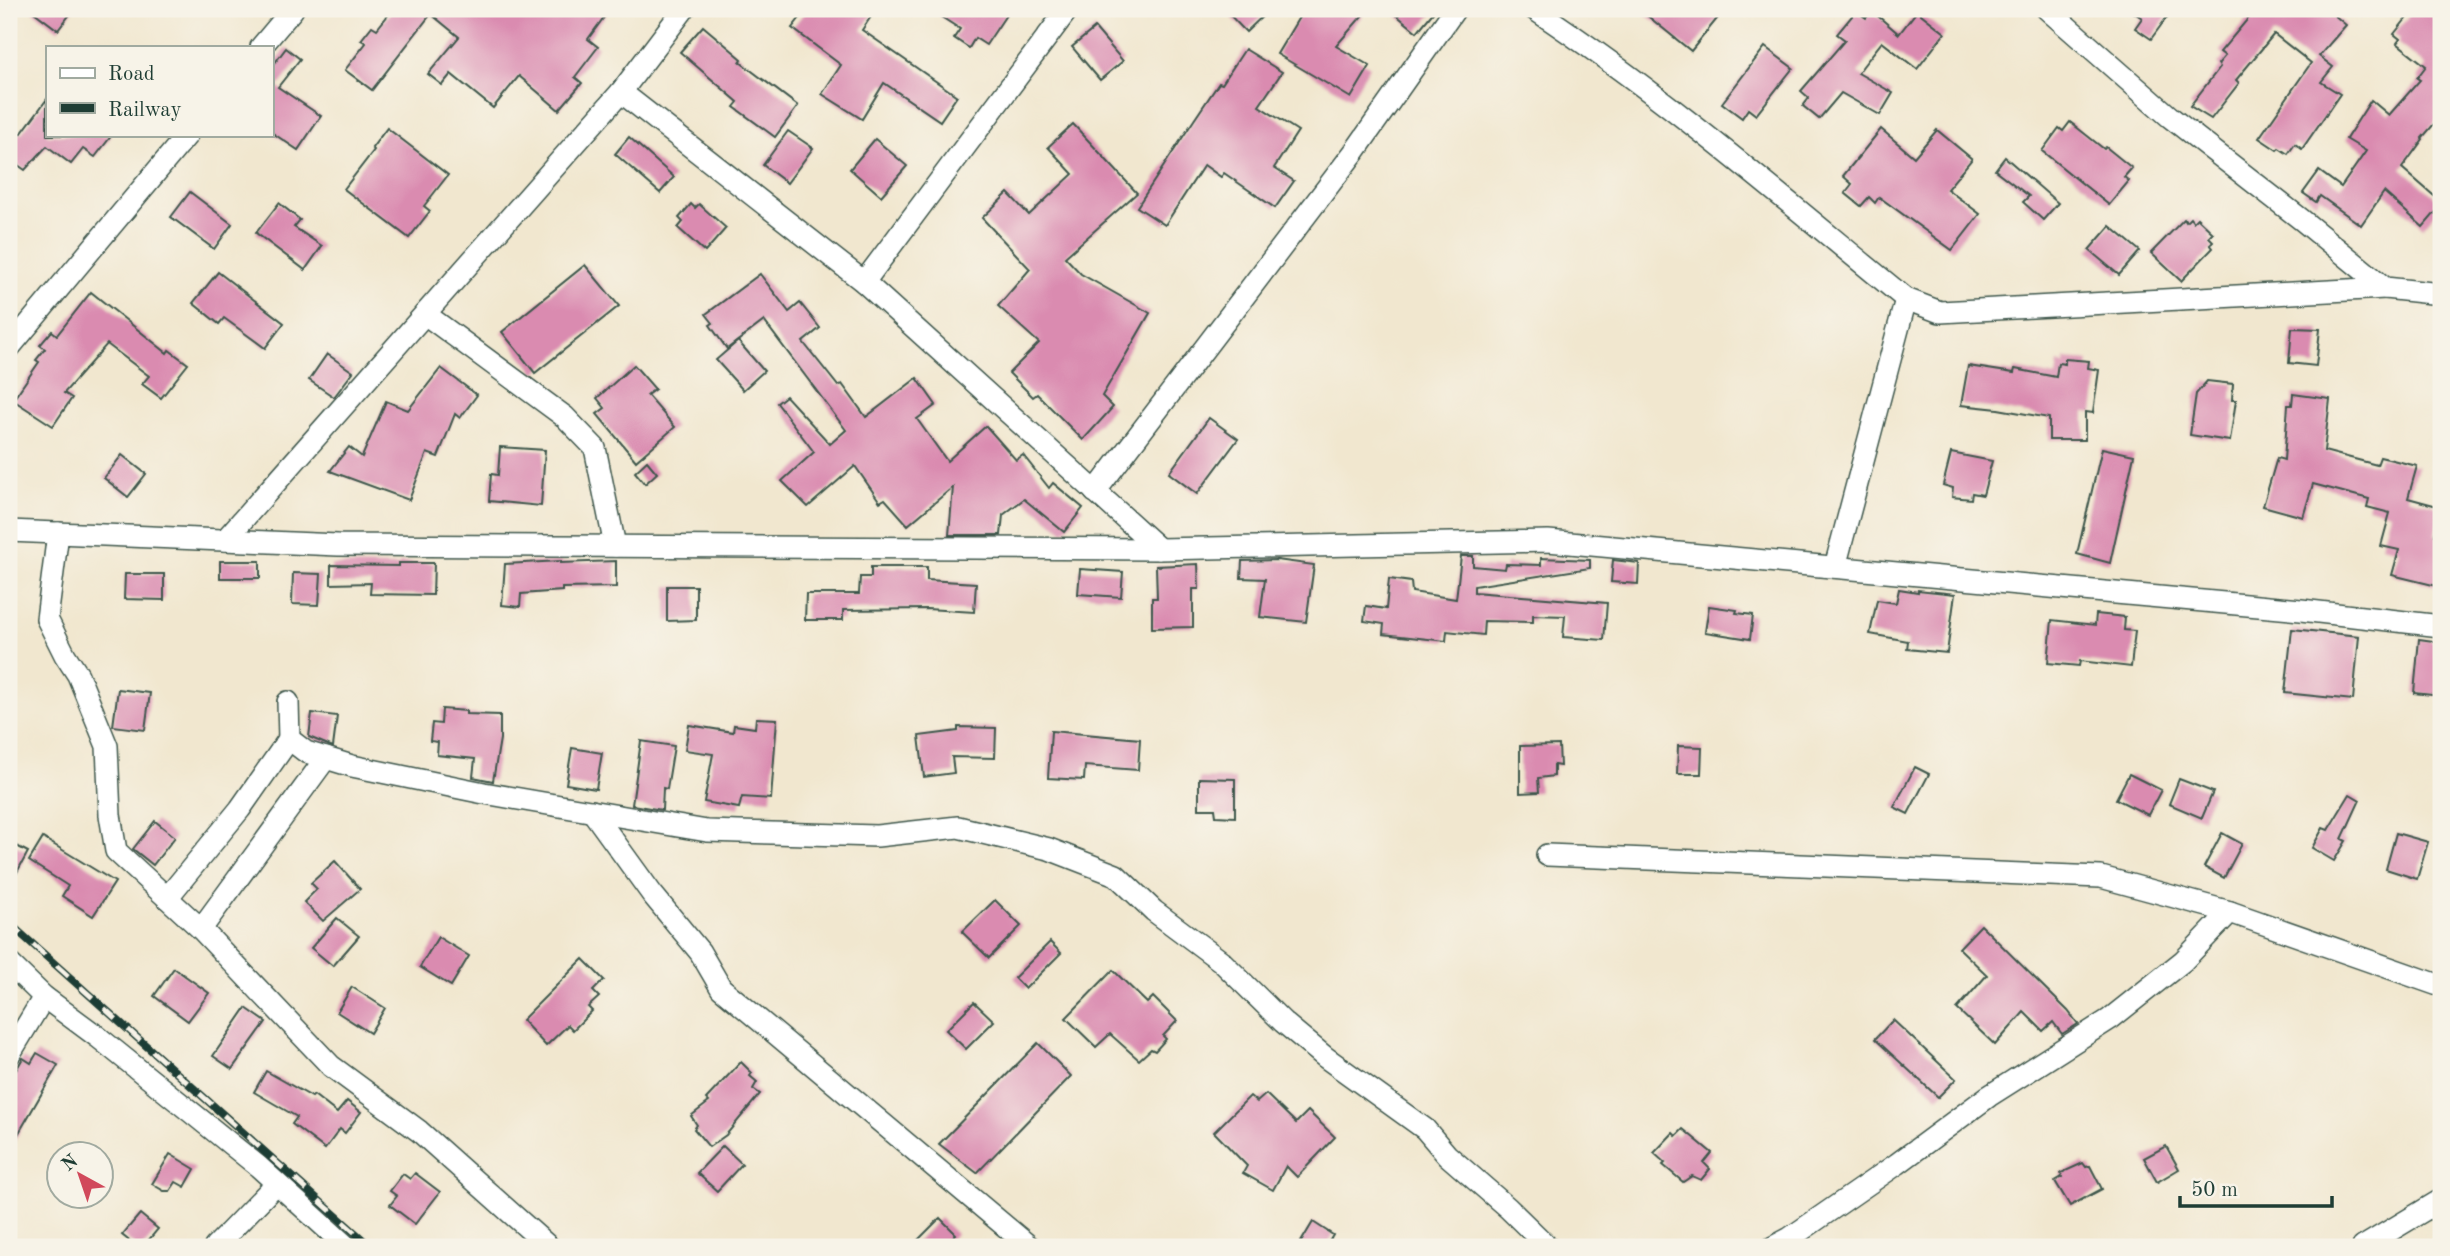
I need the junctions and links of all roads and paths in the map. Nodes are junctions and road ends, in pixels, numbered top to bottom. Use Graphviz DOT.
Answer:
graph roads {
  1 [pos="293,9"];
  2 [pos="684,9"];
  3 [pos="1068,9"];
  4 [pos="1455,9"];
  5 [pos="1534,9"];
  6 [pos="2047,9"];
  7 [pos="262,46"];
  8 [pos="621,92"];
  9 [pos="186,136"];
  10 [pos="864,282"];
  11 [pos="2385,288"];
  12 [pos="2441,294"];
  13 [pos="1906,299"];
  14 [pos="425,314"];
  15 [pos="9,348"];
  16 [pos="1096,492"];
  17 [pos="9,531"];
  18 [pos="58,533"];
  19 [pos="225,540"];
  20 [pos="615,546"];
  21 [pos="1159,550"];
  22 [pos="1835,567"];
  23 [pos="2441,626"];
  24 [pos="288,702"];
  25 [pos="289,739"];
  26 [pos="326,758"];
  27 [pos="592,811"];
  28 [pos="1547,855"];
  29 [pos="167,898"];
  30 [pos="2230,912"];
  31 [pos="201,929"];
  32 [pos="9,963"];
  33 [pos="2441,986"];
  34 [pos="44,997"];
  35 [pos="9,1055"];
  36 [pos="276,1184"];
  37 [pos="2441,1200"];
  38 [pos="215,1247"];
  39 [pos="347,1247"];
  40 [pos="549,1247"];
  41 [pos="1030,1247"];
  42 [pos="1548,1247"];
  43 [pos="1773,1247"];
  44 [pos="2363,1247"];
  1 -- 7 [label="street"];
  2 -- 8 [label="street"];
  3 -- 10 [label="street"];
  4 -- 16 [label="street"];
  5 -- 13 [label="street"];
  6 -- 11 [label="street"];
  8 -- 10 [label="street"];
  8 -- 14 [label="street"];
  9 -- 15 [label="street"];
  10 -- 16 [label="street"];
  11 -- 12 [label="street"];
  11 -- 13 [label="street"];
  13 -- 22 [label="street"];
  14 -- 19 [label="street"];
  14 -- 20 [label="street"];
  16 -- 21 [label="street"];
  17 -- 18 [label="street"];
  18 -- 19 [label="street"];
  18 -- 29 [label="street"];
  19 -- 20 [label="street"];
  20 -- 21 [label="street"];
  21 -- 22 [label="street"];
  22 -- 23 [label="street"];
  24 -- 25 [label="street"];
  25 -- 26 [label="street"];
  25 -- 29 [label="street"];
  26 -- 27 [label="street"];
  26 -- 31 [label="street"];
  27 -- 41 [label="street"];
  27 -- 42 [label="street"];
  28 -- 30 [label="street"];
  29 -- 31 [label="street"];
  30 -- 33 [label="street"];
  30 -- 43 [label="street"];
  31 -- 40 [label="street"];
  32 -- 34 [label="street"];
  34 -- 35 [label="street"];
  34 -- 36 [label="street"];
  36 -- 38 [label="street"];
  36 -- 39 [label="street"];
  37 -- 44 [label="street"];
}
